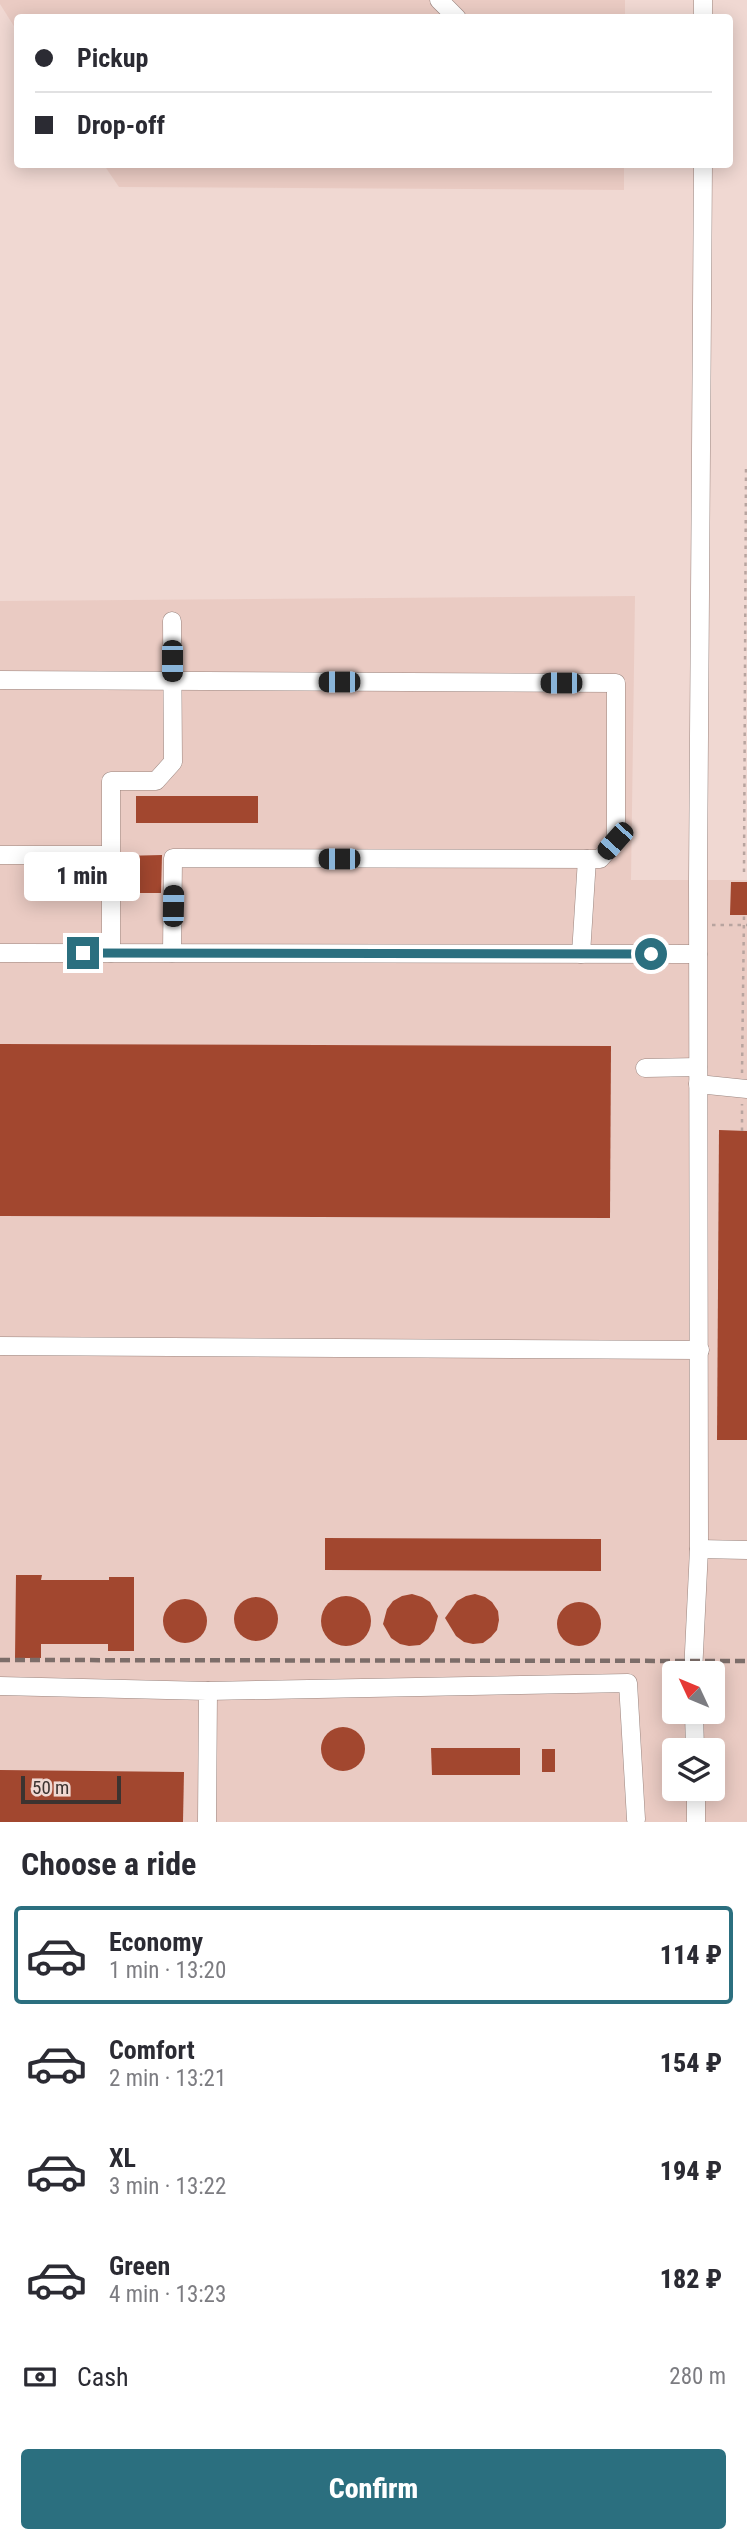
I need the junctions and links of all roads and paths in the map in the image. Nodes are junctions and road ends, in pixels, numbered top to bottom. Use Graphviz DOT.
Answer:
graph roads {
  1 [pos="439,0"];
  2 [pos="453,14"];
  3 [pos="703,168"];
  4 [pos="746,467"];
  5 [pos="172,621"];
  6 [pos="0,680"];
  7 [pos="172,681"];
  8 [pos="746,692"];
  9 [pos="0,855"];
  10 [pos="111,855"];
  11 [pos="587,859"];
  12 [pos="744,872"];
  13 [pos="744,915"];
  14 [pos="745,925"];
  15 [pos="698,926"];
  16 [pos="0,953"];
  17 [pos="111,953"];
  18 [pos="172,953"];
  19 [pos="581,954"];
  20 [pos="698,954"];
  21 [pos="645,1068"];
  22 [pos="698,1076"];
  23 [pos="745,1089"];
  24 [pos="742,1130"];
  25 [pos="0,1346"];
  26 [pos="699,1350"];
  27 [pos="699,1549"];
  28 [pos="747,1550"];
  29 [pos="694,1661"];
  30 [pos="0,1686"];
  31 [pos="208,1691"];
  32 [pos="696,1801"];
  33 [pos="636,1819"];
  34 [pos="207,1822"];
  35 [pos="696,1822"];
  1 -- 2 [label="street"];
  3 -- 15 [label="street"];
  4 -- 8 [label="path"];
  5 -- 7 [label="street"];
  6 -- 7 [label="street"];
  7 -- 10 [label="street"];
  7 -- 11 [label="street"];
  8 -- 12 [label="path"];
  9 -- 10 [label="street"];
  10 -- 17 [label="street"];
  11 -- 18 [label="street"];
  11 -- 19 [label="street"];
  13 -- 14 [label="path"];
  14 -- 15 [label="path"];
  14 -- 23 [label="path"];
  15 -- 20 [label="street"];
  16 -- 17 [label="street"];
  17 -- 18 [label="street"];
  18 -- 19 [label="street"];
  19 -- 20 [label="street"];
  20 -- 22 [label="street"];
  21 -- 22 [label="street"];
  22 -- 23 [label="street"];
  22 -- 26 [label="street"];
  23 -- 24 [label="path"];
  25 -- 26 [label="street"];
  26 -- 27 [label="street"];
  27 -- 28 [label="street"];
  27 -- 29 [label="street"];
  30 -- 31 [label="street"];
  31 -- 33 [label="street"];
  31 -- 34 [label="street"];
  32 -- 35 [label="street"];
}
